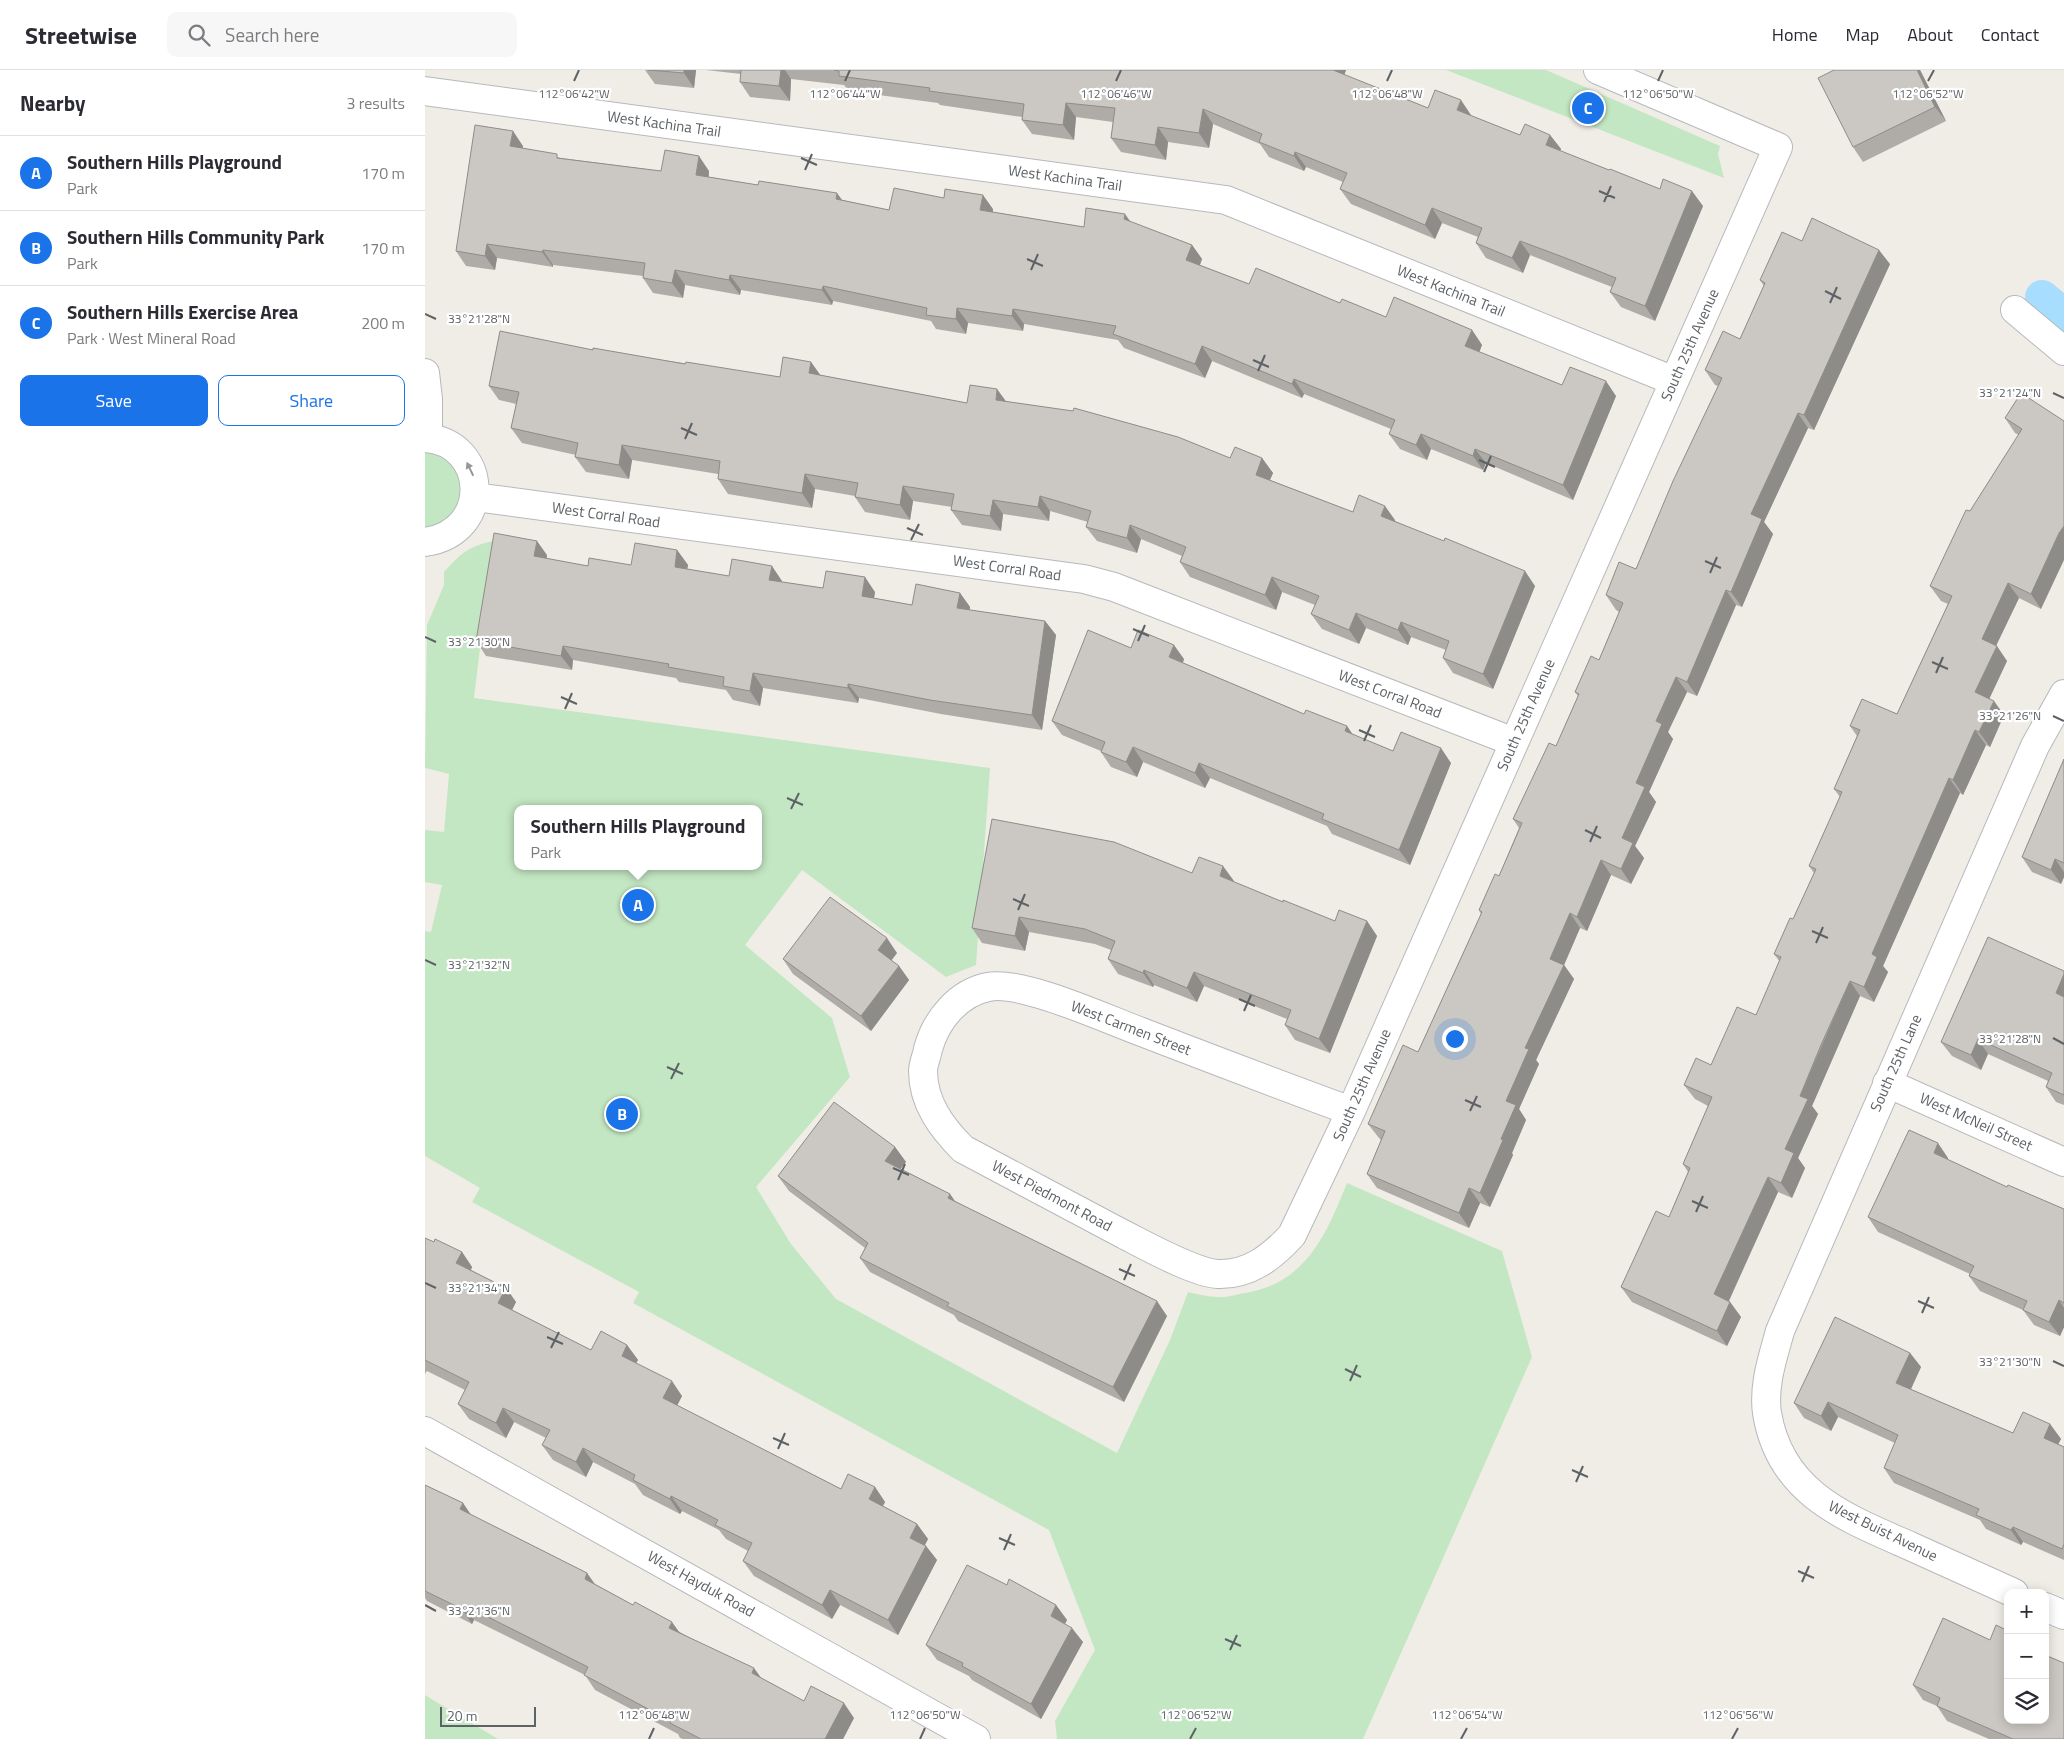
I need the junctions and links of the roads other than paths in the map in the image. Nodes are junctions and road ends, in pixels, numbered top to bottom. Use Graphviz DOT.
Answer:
graph roads {
  1 [pos="1597,70"];
  2 [pos="425,92"];
  3 [pos="2015,310"];
  4 [pos="2064,351"];
  5 [pos="425,373"];
  6 [pos="1674,381"];
  7 [pos="427,438"];
  8 [pos="475,497"];
  9 [pos="425,542"];
  10 [pos="2064,695"];
  11 [pos="1514,742"];
  12 [pos="930,1043"];
  13 [pos="1887,1083"];
  14 [pos="1351,1111"];
  15 [pos="2064,1162"];
  16 [pos="1254,1268"];
  17 [pos="425,1431"];
  18 [pos="1774,1443"];
  19 [pos="2005,1589"];
  20 [pos="2049,1609"];
  21 [pos="2064,1615"];
  22 [pos="976,1739"];
  1 -- 6 [label="street, South 25th Avenue"];
  2 -- 6 [label="street, West Kachina Trail"];
  3 -- 4 [label="street"];
  5 -- 7 [label="street"];
  6 -- 11 [label="street, South 25th Avenue"];
  8 -- 7 [label="street, one-way"];
  8 -- 9 [label="street"];
  8 -- 11 [label="street, West Corral Road"];
  10 -- 13 [label="street, South 25th Lane"];
  11 -- 14 [label="street, South 25th Avenue"];
  12 -- 14 [label="street, West Carmen Street"];
  12 -- 16 [label="street, West Piedmont Road"];
  13 -- 15 [label="street, West McNeil Street"];
  13 -- 18 [label="street, South 25th Lane"];
  14 -- 16 [label="street, South 25th Avenue"];
  17 -- 22 [label="street, West Hayduk Road"];
  18 -- 19 [label="street, West Buist Avenue"];
  20 -- 21 [label="street"];
}
